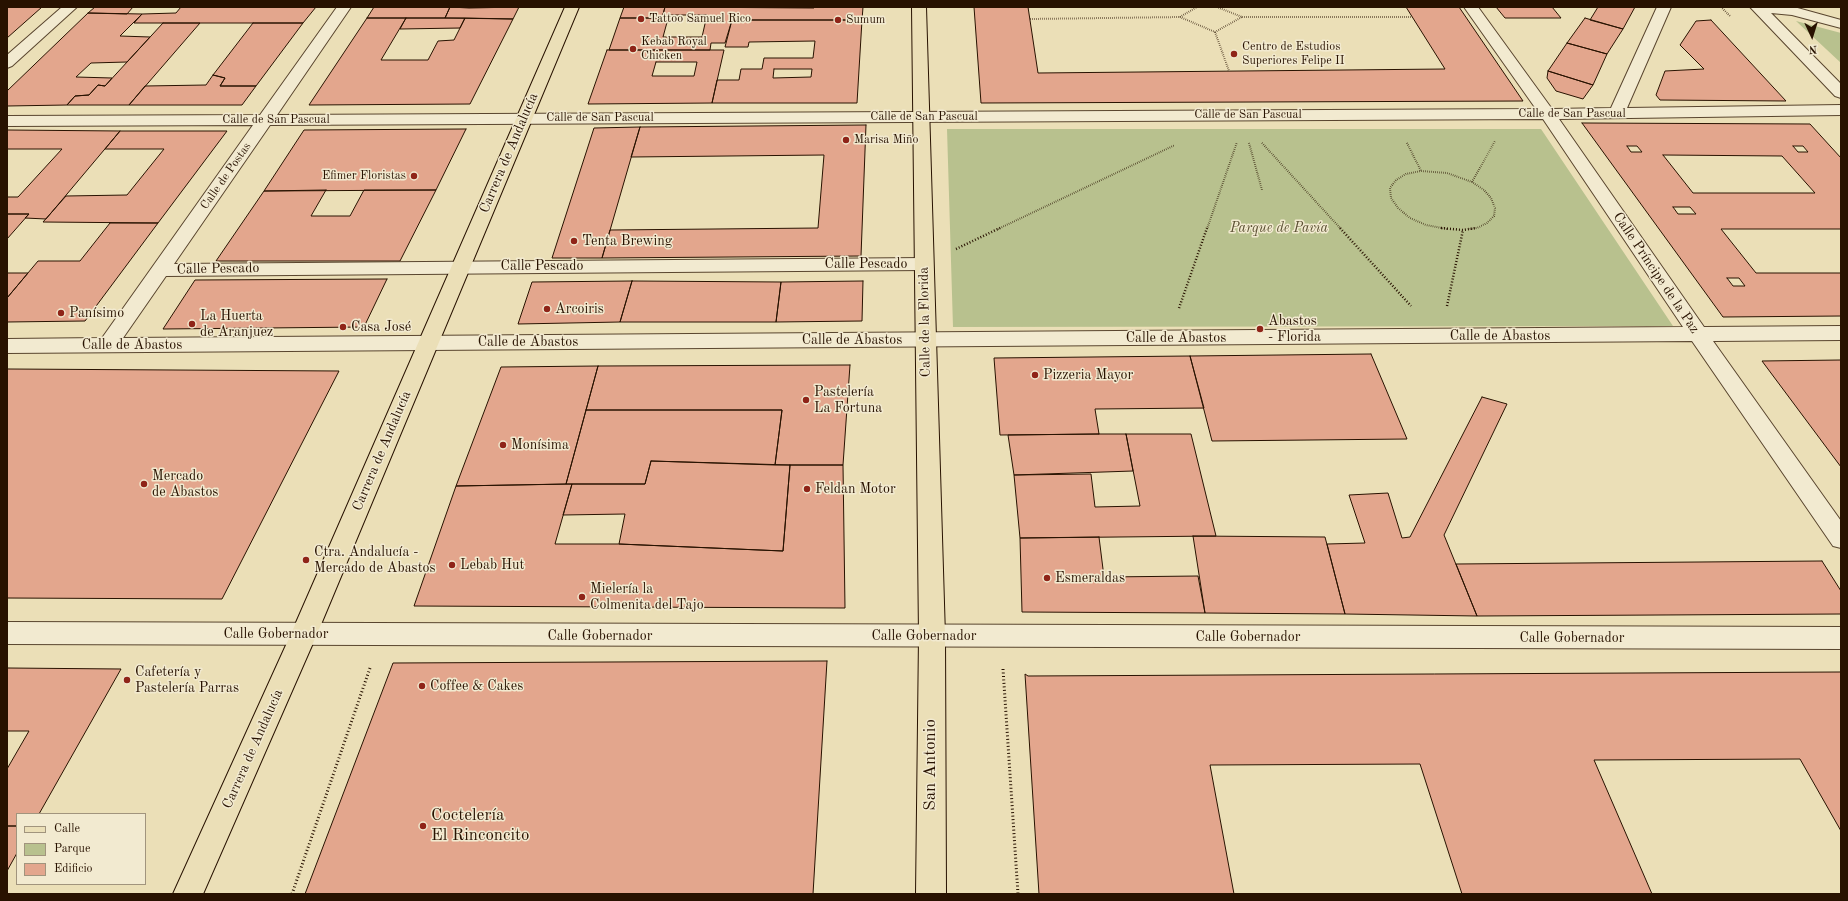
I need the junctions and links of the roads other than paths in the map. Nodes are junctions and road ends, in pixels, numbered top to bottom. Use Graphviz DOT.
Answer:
graph roads {
  1 [pos="70,7"];
  2 [pos="344,7"];
  3 [pos="572,7"];
  4 [pos="919,7"];
  5 [pos="1471,7"];
  6 [pos="1664,7"];
  7 [pos="1757,7"];
  8 [pos="1841,24"];
  9 [pos="7,63"];
  10 [pos="1841,93"];
  11 [pos="1841,110"];
  12 [pos="1548,114"];
  13 [pos="1616,114"];
  14 [pos="922,117"];
  15 [pos="524,118"];
  16 [pos="266,120"];
  17 [pos="7,121"];
  18 [pos="924,264"];
  19 [pos="461,266"];
  20 [pos="160,270"];
  21 [pos="1841,333"];
  22 [pos="1698,334"];
  23 [pos="926,340"];
  24 [pos="428,343"];
  25 [pos="7,346"];
  26 [pos="107,346"];
  27 [pos="1841,539"];
  28 [pos="7,634"];
  29 [pos="304,634"];
  30 [pos="932,636"];
  31 [pos="1841,638"];
  32 [pos="188,894"];
  33 [pos="931,894"];
  1 -- 9 [label="street"];
  2 -- 16 [label="street, Calle de Postas"];
  3 -- 15 [label="main road, Carrera de Andalucía"];
  4 -- 14 [label="main road, Calle de la Florida"];
  5 -- 12 [label="street, Calle Príncipe de la Paz"];
  6 -- 13 [label="street"];
  7 -- 8 [label="street"];
  7 -- 10 [label="street"];
  11 -- 13 [label="street, Calle de San Pascual"];
  12 -- 13 [label="street, Calle de San Pascual"];
  12 -- 14 [label="street, Calle de San Pascual"];
  12 -- 22 [label="street, Calle Príncipe de la Paz"];
  14 -- 15 [label="street, Calle de San Pascual"];
  14 -- 18 [label="main road, Calle de la Florida"];
  15 -- 16 [label="street, Calle de San Pascual"];
  15 -- 19 [label="main road, Carrera de Andalucía"];
  16 -- 17 [label="street, Calle de San Pascual"];
  16 -- 20 [label="street, Calle de Postas"];
  18 -- 19 [label="street, Calle Pescado"];
  18 -- 23 [label="main road, Calle de la Florida"];
  19 -- 20 [label="street, Calle Pescado"];
  19 -- 24 [label="main road, Carrera de Andalucía"];
  20 -- 26 [label="street, Calle de Postas"];
  21 -- 22 [label="street, Calle de Abastos"];
  22 -- 23 [label="street, Calle de Abastos"];
  22 -- 27 [label="street, Calle Príncipe de la Paz"];
  23 -- 24 [label="street, Calle de Abastos"];
  23 -- 30 [label="main road, Calle de la Florida"];
  24 -- 26 [label="street, Calle de Abastos"];
  24 -- 29 [label="main road, Carrera de Andalucía"];
  25 -- 26 [label="street, Calle de Abastos"];
  28 -- 29 [label="street, Calle Gobernador"];
  29 -- 30 [label="street, Calle Gobernador"];
  29 -- 32 [label="main road, Carrera de Andalucía"];
  30 -- 31 [label="street, Calle Gobernador"];
  30 -- 33 [label="main road, San Antonio"];
}
